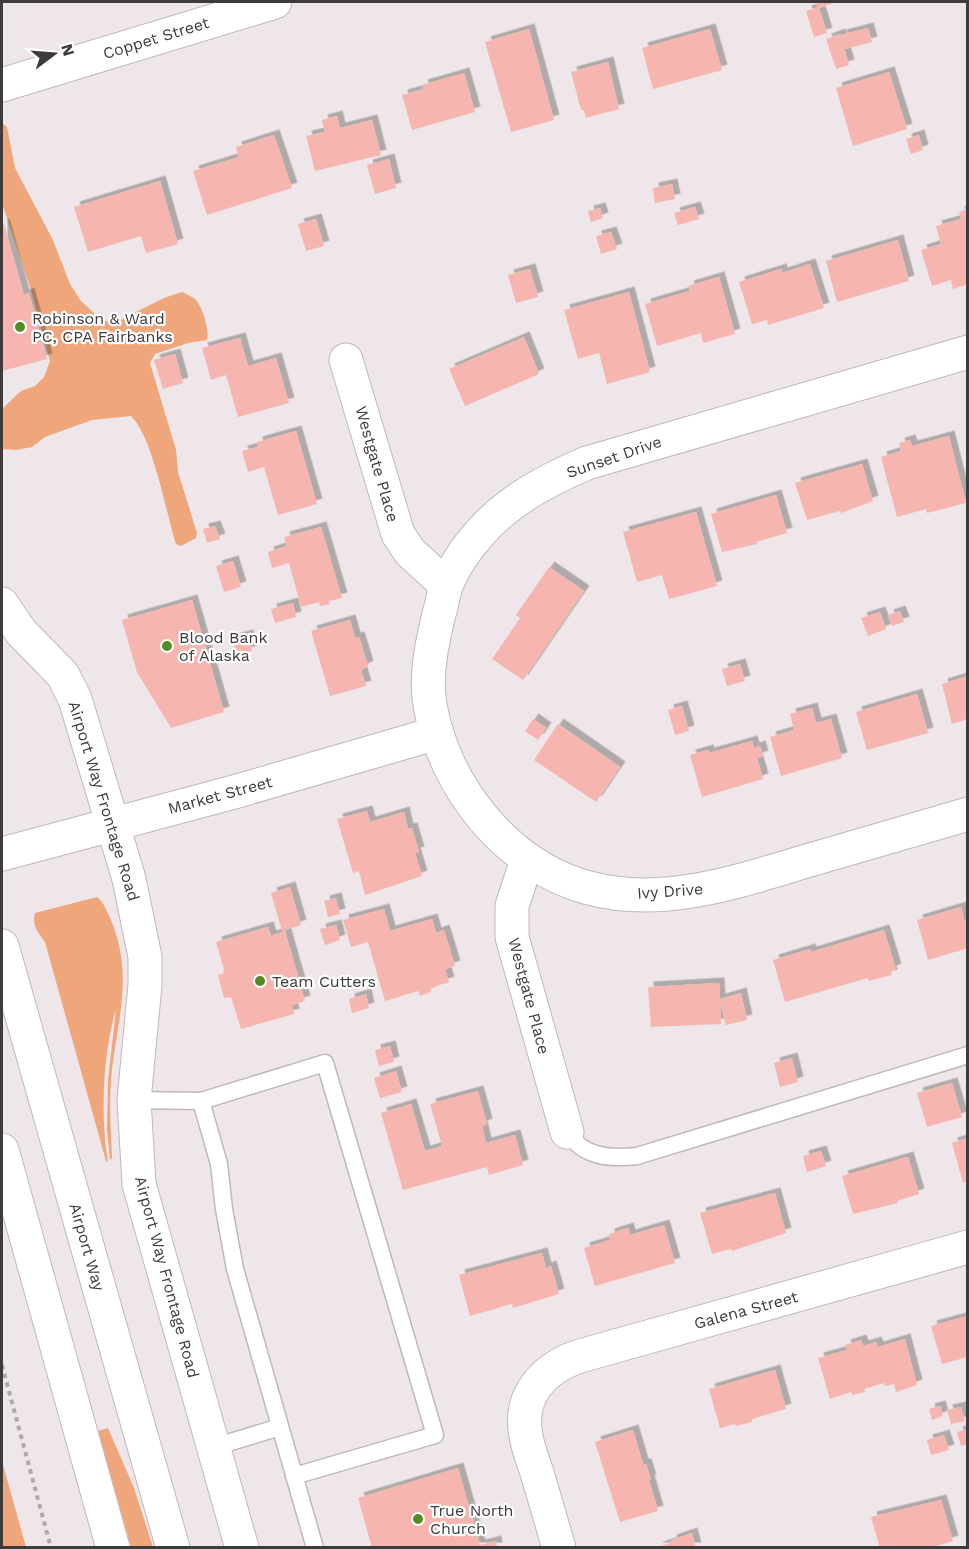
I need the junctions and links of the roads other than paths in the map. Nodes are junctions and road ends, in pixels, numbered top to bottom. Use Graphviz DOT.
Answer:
graph roads {
  1 [pos="276,2"];
  2 [pos="2,85"];
  3 [pos="968,352"];
  4 [pos="346,360"];
  5 [pos="446,585"];
  6 [pos="2,604"];
  7 [pos="437,733"];
  8 [pos="968,814"];
  9 [pos="112,824"];
  10 [pos="2,854"];
  11 [pos="527,860"];
  12 [pos="2,946"];
  13 [pos="968,1055"];
  14 [pos="134,1100"];
  15 [pos="201,1101"];
  16 [pos="567,1132"];
  17 [pos="2,1150"];
  18 [pos="968,1247"];
  19 [pos="280,1427"];
  20 [pos="214,1447"];
  21 [pos="294,1476"];
  22 [pos="113,1548"];
  23 [pos="173,1548"];
  24 [pos="242,1548"];
  25 [pos="315,1548"];
  26 [pos="559,1548"];
  1 -- 2 [label="street, Coppet Street"];
  3 -- 5 [label="street, Sunset Drive"];
  4 -- 5 [label="street, Westgate Place"];
  5 -- 7 [label="street, Sunset Drive"];
  6 -- 9 [label="street, Airport Way Frontage Road"];
  7 -- 9 [label="street, Market Street"];
  7 -- 11 [label="street, Ivy Drive"];
  8 -- 11 [label="street, Ivy Drive"];
  9 -- 10 [label="street, Market Street"];
  9 -- 14 [label="street, Airport Way Frontage Road"];
  11 -- 16 [label="street, Westgate Place"];
  12 -- 23 [label="street, Airport Way"];
  13 -- 16 [label="lane"];
  14 -- 15 [label="lane"];
  14 -- 20 [label="street, Airport Way Frontage Road"];
  15 -- 19 [label="lane"];
  15 -- 21 [label="lane"];
  17 -- 22 [label="street"];
  18 -- 26 [label="street, Galena Street"];
  19 -- 20 [label="lane"];
  19 -- 21 [label="lane"];
  20 -- 24 [label="street, Airport Way Frontage Road"];
  21 -- 25 [label="lane"];
}
